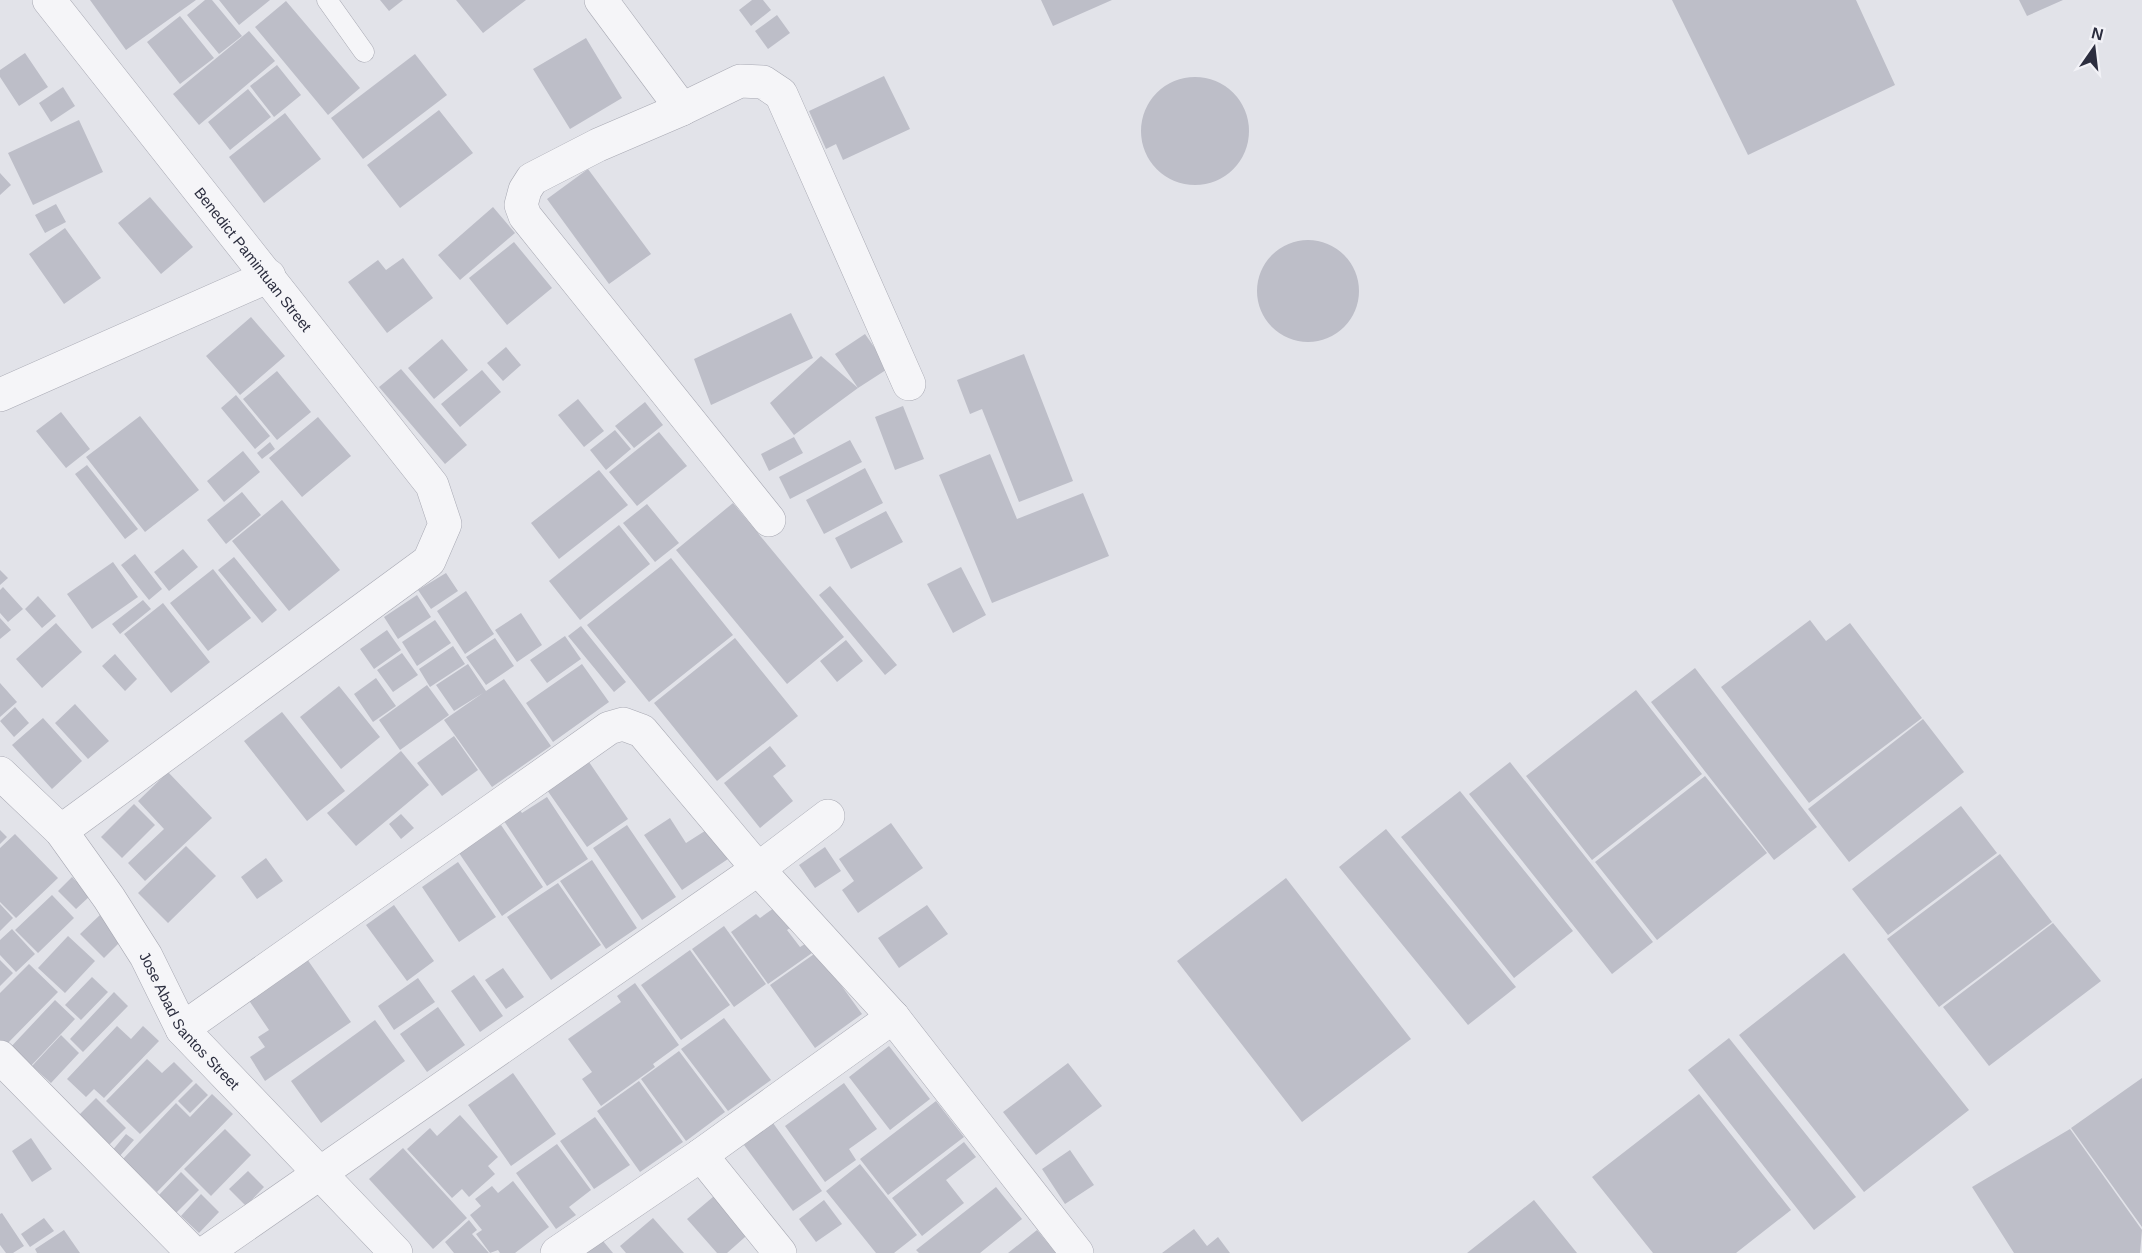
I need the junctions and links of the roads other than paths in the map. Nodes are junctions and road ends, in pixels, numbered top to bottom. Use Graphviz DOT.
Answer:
graph roads {
  1 [pos="50,0"];
  2 [pos="327,0"];
  3 [pos="601,0"];
  4 [pos="364,52"];
  5 [pos="682,109"];
  6 [pos="269,276"];
  7 [pos="909,384"];
  8 [pos="4,386"];
  9 [pos="769,520"];
  10 [pos="0,773"];
  11 [pos="828,816"];
  12 [pos="61,831"];
  13 [pos="758,868"];
  14 [pos="893,1017"];
  15 [pos="182,1029"];
  16 [pos="0,1057"];
  17 [pos="701,1155"];
  18 [pos="319,1175"];
  19 [pos="193,1253"];
  20 [pos="206,1253"];
  21 [pos="396,1253"];
  22 [pos="557,1253"];
  23 [pos="780,1253"];
  24 [pos="1077,1253"];
  1 -- 6 [label="street, Benedict Pamintuan Street"];
  2 -- 4 [label="lane"];
  3 -- 5 [label="street"];
  5 -- 7 [label="street"];
  5 -- 9 [label="street"];
  6 -- 8 [label="street"];
  6 -- 12 [label="street, Benedict Pamintuan Street"];
  10 -- 12 [label="street, Jose Abad Santos Street"];
  11 -- 13 [label="street"];
  12 -- 15 [label="street, Jose Abad Santos Street"];
  13 -- 14 [label="street"];
  13 -- 15 [label="street"];
  13 -- 18 [label="street"];
  14 -- 17 [label="street"];
  14 -- 24 [label="street"];
  15 -- 18 [label="street, Jose Abad Santos Street"];
  16 -- 19 [label="street"];
  17 -- 22 [label="street"];
  17 -- 23 [label="street"];
  18 -- 20 [label="street"];
  18 -- 21 [label="street, Jose Abad Santos Street"];
}
